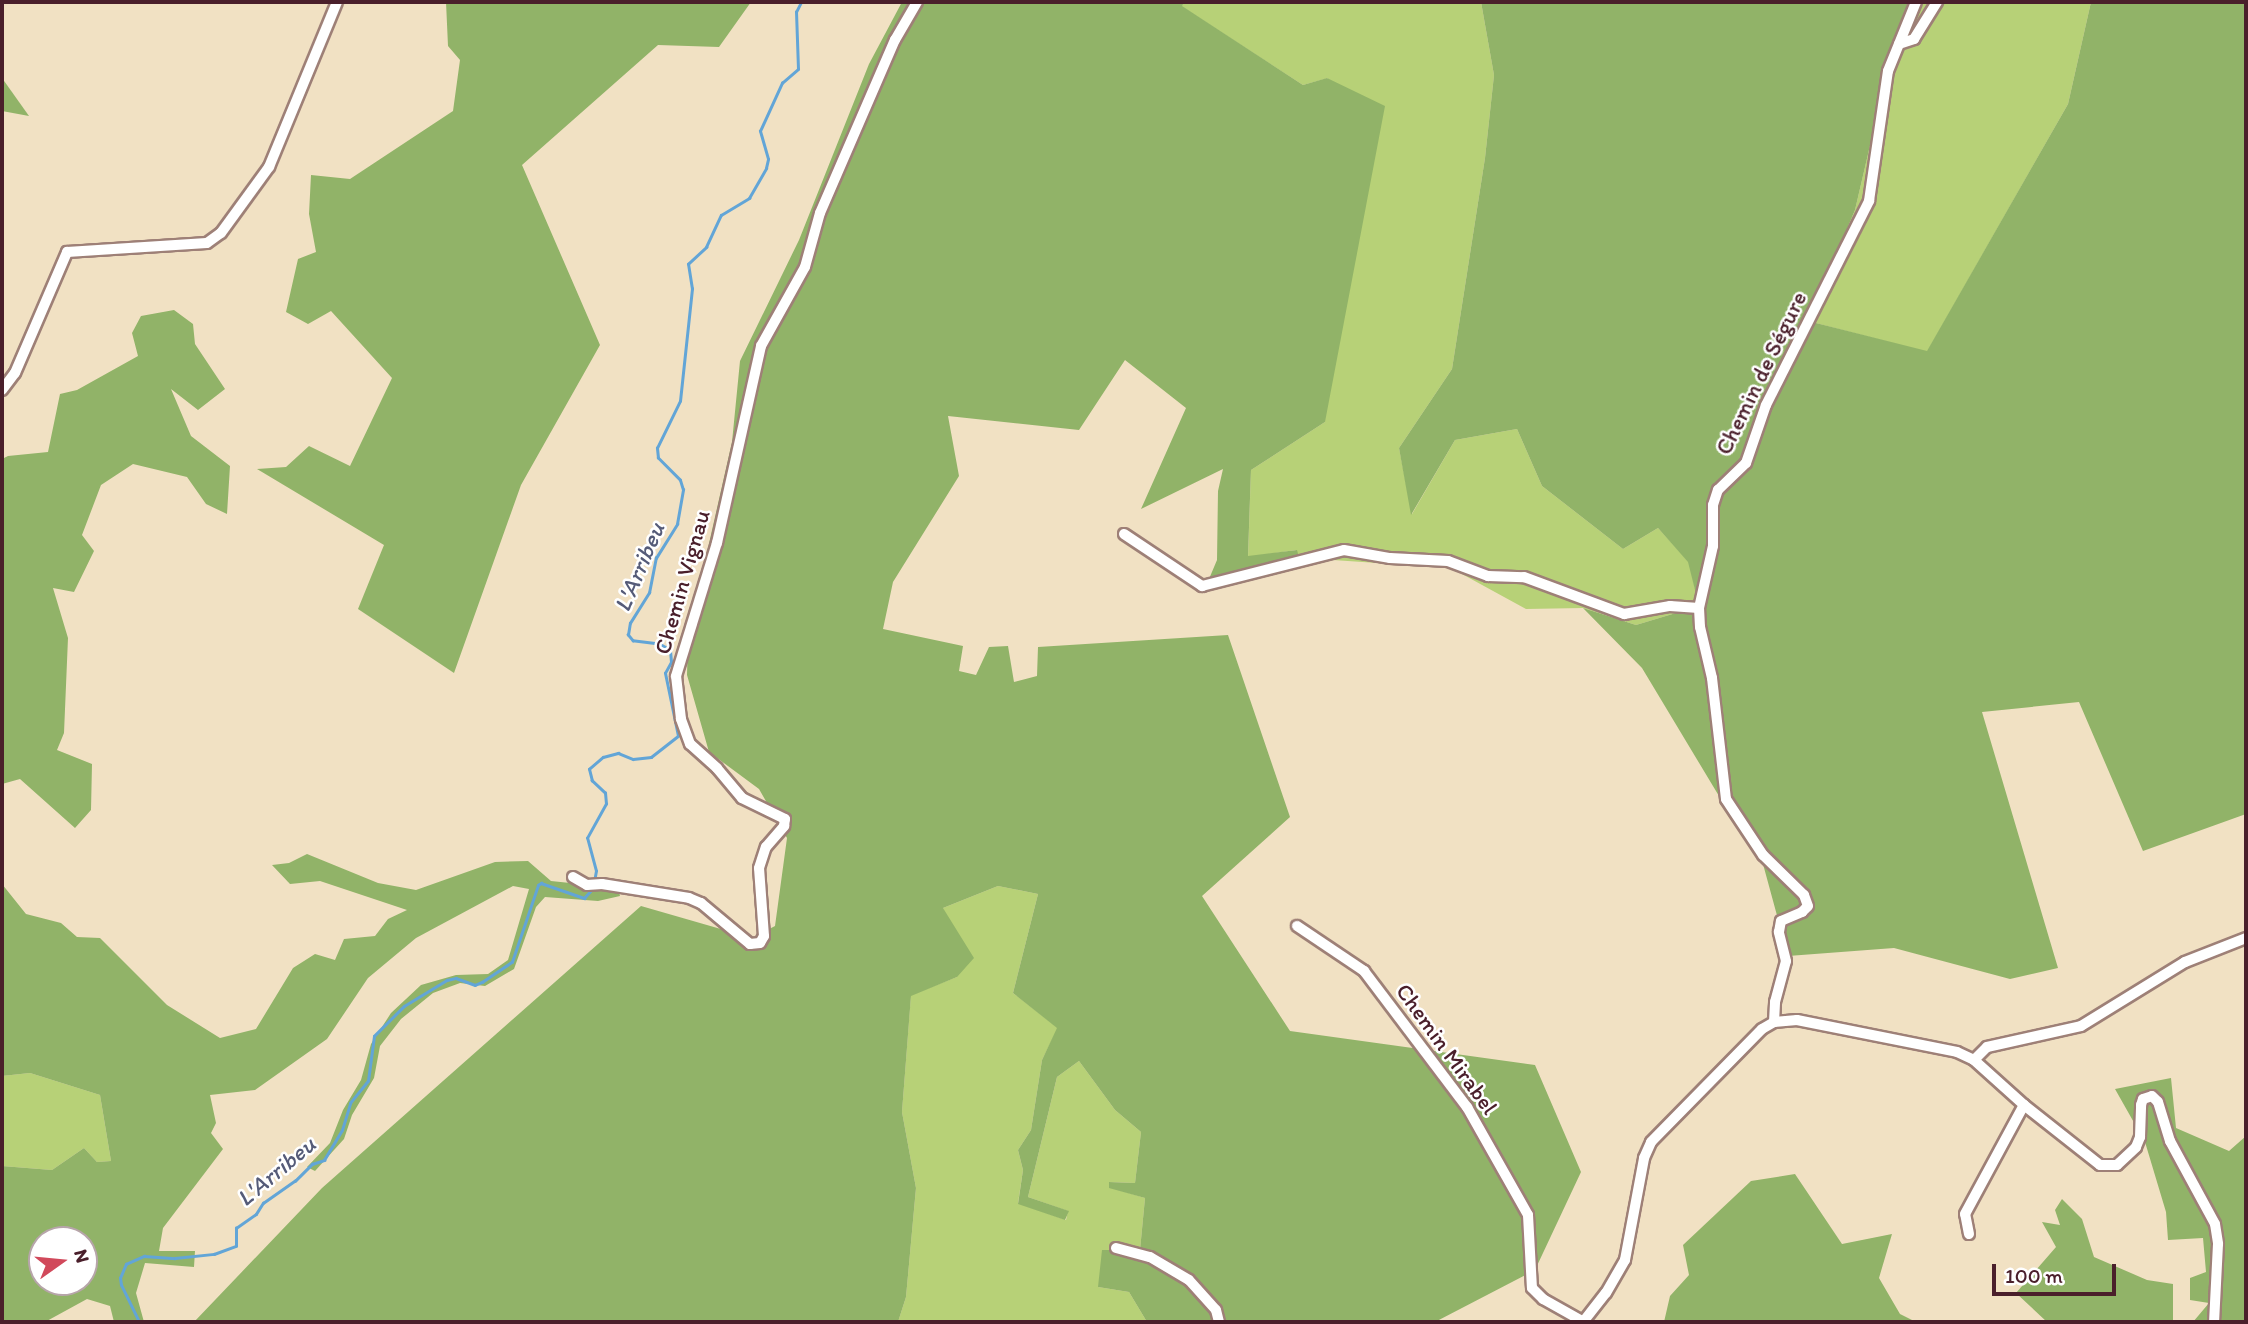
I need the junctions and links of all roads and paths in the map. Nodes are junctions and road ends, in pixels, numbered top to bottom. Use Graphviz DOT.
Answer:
graph roads {
  1 [pos="337,2"];
  2 [pos="917,2"];
  3 [pos="1916,2"];
  4 [pos="1937,2"];
  5 [pos="1899,44"];
  6 [pos="2,390"];
  7 [pos="1124,534"];
  8 [pos="1699,608"];
  9 [pos="573,877"];
  10 [pos="1297,926"];
  11 [pos="2246,939"];
  12 [pos="1774,1022"];
  13 [pos="1974,1060"];
  14 [pos="2024,1105"];
  15 [pos="1969,1234"];
  16 [pos="1116,1248"];
  17 [pos="1219,1322"];
  18 [pos="1584,1322"];
  19 [pos="2214,1322"];
  1 -- 6 [label="street"];
  2 -- 9 [label="street, Chemin Vignau"];
  3 -- 5 [label="street, Chemin de Ségure"];
  4 -- 5 [label="street"];
  5 -- 8 [label="street, Chemin de Ségure"];
  7 -- 8 [label="street"];
  8 -- 12 [label="street, Chemin de Ségure"];
  10 -- 18 [label="street, Chemin Mirabel"];
  11 -- 13 [label="street"];
  12 -- 13 [label="street"];
  12 -- 18 [label="street"];
  13 -- 14 [label="street"];
  14 -- 15 [label="street"];
  14 -- 19 [label="street"];
  16 -- 17 [label="street"];
}
